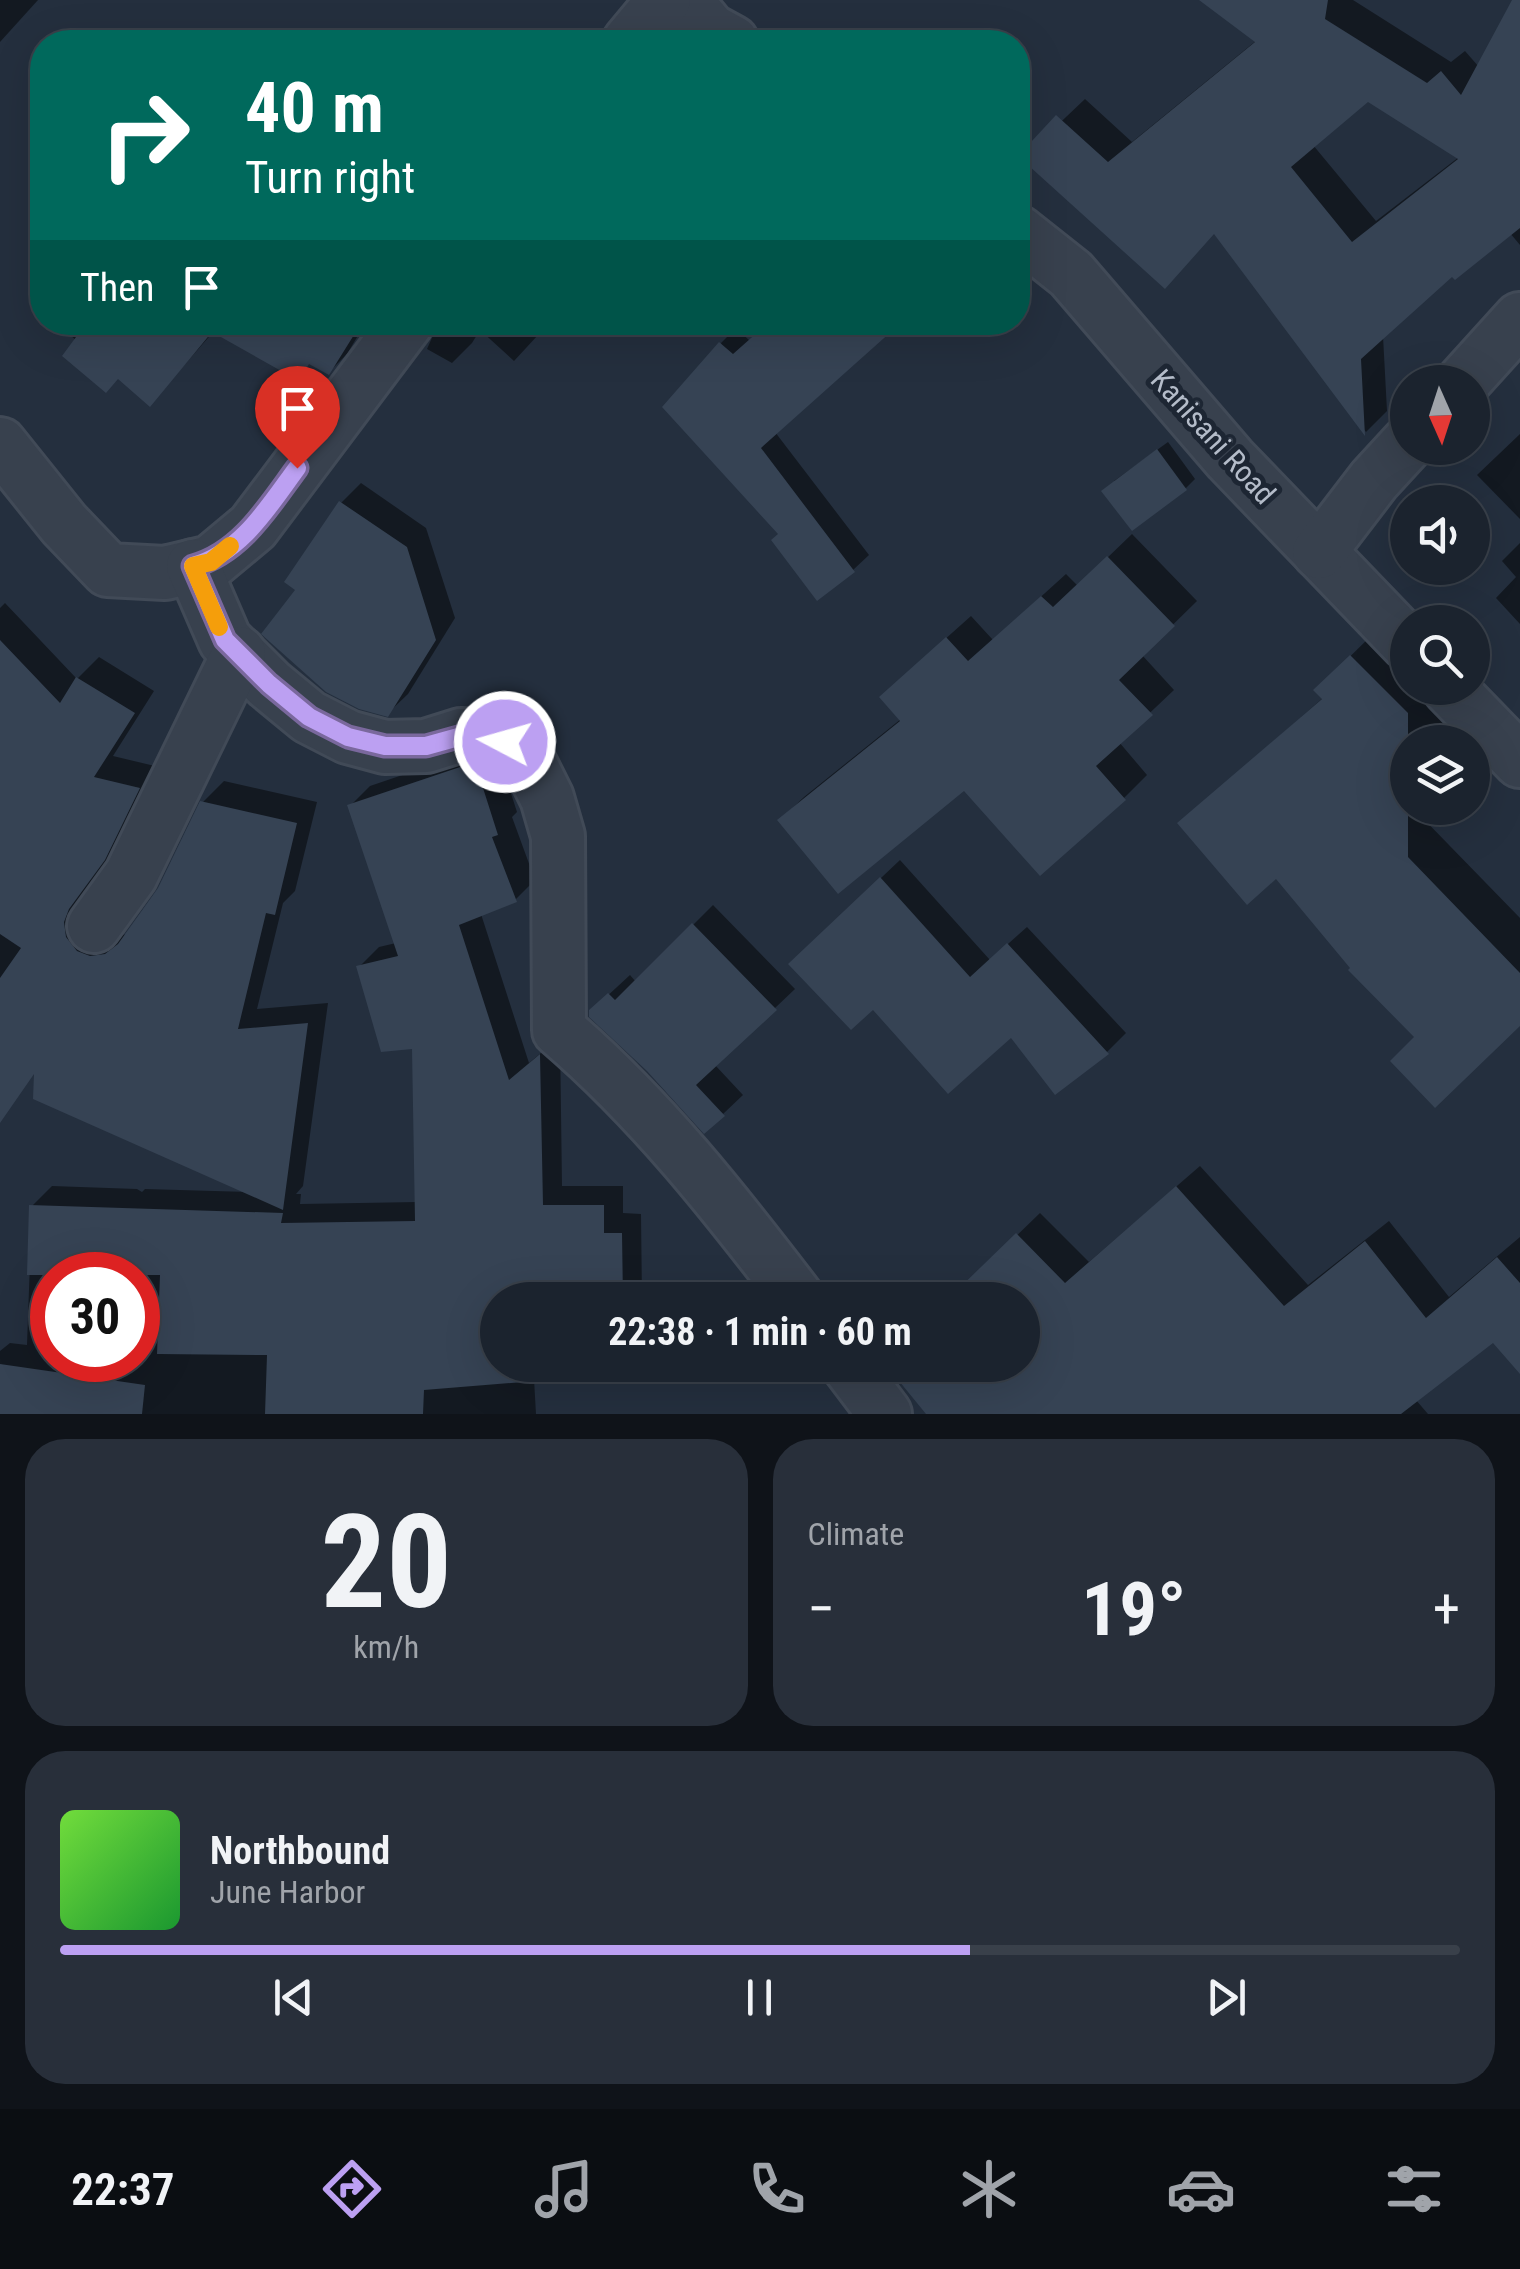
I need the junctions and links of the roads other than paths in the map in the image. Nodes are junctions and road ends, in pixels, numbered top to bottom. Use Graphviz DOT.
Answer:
graph roads {
  1 [pos="664,0"];
  2 [pos="685,0"];
  3 [pos="639,30"];
  4 [pos="710,30"];
  5 [pos="1030,242"];
  6 [pos="1520,319"];
  7 [pos="396,335"];
  8 [pos="1478,365"];
  9 [pos="0,444"];
  10 [pos="1390,463"];
  11 [pos="1319,552"];
  12 [pos="193,566"];
  13 [pos="1390,625"];
  14 [pos="239,653"];
  15 [pos="1465,705"];
  16 [pos="1520,762"];
  17 [pos="94,926"];
  18 [pos="785,1282"];
  19 [pos="861,1382"];
  20 [pos="886,1414"];
  1 -- 3 [label="street"];
  2 -- 4 [label="street"];
  5 -- 11 [label="street, Kanisani Road"];
  6 -- 8 [label="street"];
  7 -- 12 [label="street"];
  9 -- 12 [label="street"];
  10 -- 11 [label="street"];
  11 -- 13 [label="street, Kanisani Road"];
  12 -- 14 [label="street"];
  14 -- 17 [label="street"];
  14 -- 18 [label="street"];
  15 -- 16 [label="street"];
  19 -- 20 [label="street"];
}
